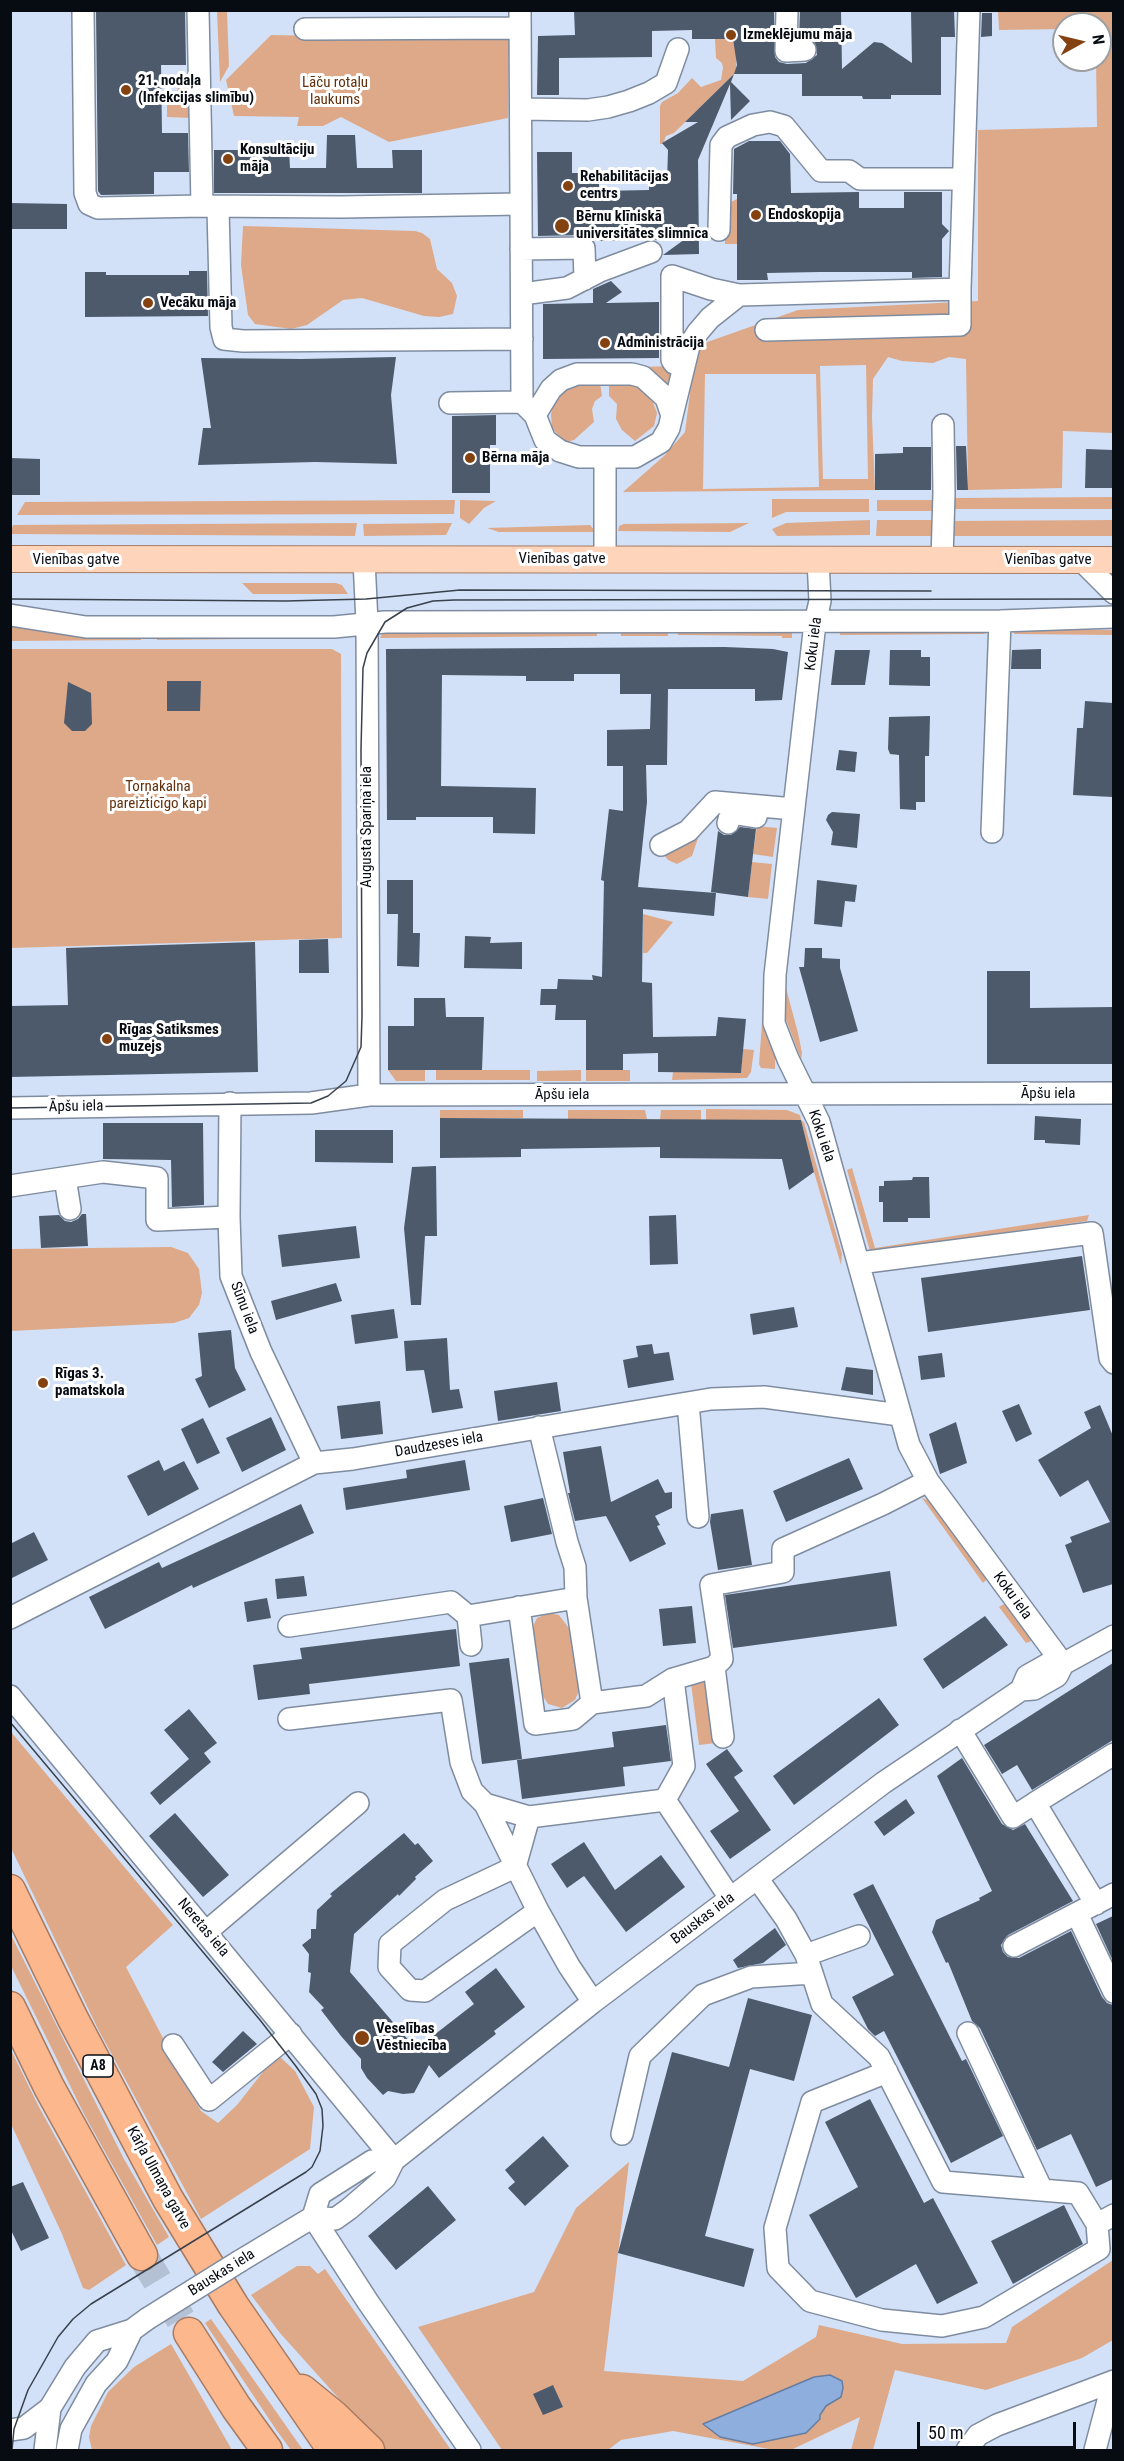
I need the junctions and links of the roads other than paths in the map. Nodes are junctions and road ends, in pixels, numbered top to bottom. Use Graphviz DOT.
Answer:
graph roads {
  1 [pos="82,10"];
  2 [pos="198,10"];
  3 [pos="787,10"];
  4 [pos="491,19"];
  5 [pos="520,19"];
  6 [pos="973,21"];
  7 [pos="305,29"];
  8 [pos="678,49"];
  9 [pos="805,50"];
  10 [pos="521,109"];
  11 [pos="963,179"];
  12 [pos="521,204"];
  13 [pos="210,207"];
  14 [pos="719,230"];
  15 [pos="521,249"];
  16 [pos="651,252"];
  17 [pos="585,279"];
  18 [pos="960,289"];
  19 [pos="522,294"];
  20 [pos="739,295"];
  21 [pos="766,330"];
  22 [pos="522,339"];
  23 [pos="684,364"];
  24 [pos="450,403"];
  25 [pos="529,408"];
  26 [pos="671,413"];
  27 [pos="943,425"];
  28 [pos="605,459"];
  29 [pos="605,559"];
  30 [pos="10,560"];
  31 [pos="364,560"];
  32 [pos="818,560"];
  33 [pos="942,560"];
  34 [pos="1081,560"];
  35 [pos="1113,560"];
  36 [pos="1113,593"];
  37 [pos="10,615"];
  38 [pos="1113,617"];
  39 [pos="1000,621"];
  40 [pos="367,623"];
  41 [pos="815,623"];
  42 [pos="793,816"];
  43 [pos="728,823"];
  44 [pos="992,832"];
  45 [pos="661,844"];
  46 [pos="1113,1093"];
  47 [pos="805,1094"];
  48 [pos="369,1095"];
  49 [pos="230,1103"];
  50 [pos="10,1108"];
  51 [pos="65,1178"];
  52 [pos="10,1186"];
  53 [pos="70,1209"];
  54 [pos="229,1217"];
  55 [pos="860,1263"];
  56 [pos="1113,1363"];
  57 [pos="688,1403"];
  58 [pos="900,1415"];
  59 [pos="539,1427"];
  60 [pos="314,1463"];
  61 [pos="928,1481"];
  62 [pos="698,1516"];
  63 [pos="576,1598"];
  64 [pos="519,1607"];
  65 [pos="468,1616"];
  66 [pos="10,1618"];
  67 [pos="289,1626"];
  68 [pos="1113,1636"];
  69 [pos="471,1645"];
  70 [pos="1063,1664"];
  71 [pos="714,1667"];
  72 [pos="673,1680"];
  73 [pos="10,1696"];
  74 [pos="592,1703"];
  75 [pos="289,1719"];
  76 [pos="960,1730"];
  77 [pos="723,1737"];
  78 [pos="1113,1754"];
  79 [pos="665,1800"];
  80 [pos="358,1803"];
  81 [pos="1035,1803"];
  82 [pos="485,1804"];
  83 [pos="529,1817"];
  84 [pos="515,1867"];
  85 [pos="757,1878"];
  86 [pos="10,1890"];
  87 [pos="730,1898"];
  88 [pos="1095,1904"];
  89 [pos="538,1911"];
  90 [pos="206,1932"];
  91 [pos="859,1936"];
  92 [pos="1014,1946"];
  93 [pos="809,1964"];
  94 [pos="1113,1992"];
  95 [pos="593,2002"];
  96 [pos="10,2007"];
  97 [pos="968,2033"];
  98 [pos="291,2034"];
  99 [pos="173,2045"];
  100 [pos="887,2072"];
  101 [pos="622,2134"];
  102 [pos="394,2160"];
  103 [pos="1042,2190"];
  104 [pos="313,2217"];
  105 [pos="1105,2220"];
  106 [pos="142,2255"];
  107 [pos="139,2325"];
  108 [pos="189,2333"];
  109 [pos="278,2372"];
  110 [pos="1113,2381"];
  111 [pos="50,2408"];
  112 [pos="10,2430"];
  113 [pos="50,2445"];
  114 [pos="67,2451"];
  115 [pos="267,2451"];
  116 [pos="333,2451"];
  117 [pos="369,2451"];
  118 [pos="470,2451"];
  119 [pos="967,2451"];
  120 [pos="1095,2451"];
  1 -- 13 [label="street"];
  2 -- 13 [label="street"];
  3 -- 9 [label="street"];
  4 -- 5 [label="street"];
  4 -- 7 [label="street"];
  5 -- 10 [label="street"];
  6 -- 11 [label="street"];
  8 -- 10 [label="street"];
  10 -- 12 [label="street"];
  11 -- 14 [label="street"];
  11 -- 18 [label="street"];
  12 -- 13 [label="street"];
  12 -- 15 [label="street"];
  13 -- 22 [label="street"];
  15 -- 17 [label="street"];
  15 -- 19 [label="street"];
  16 -- 17 [label="street"];
  17 -- 19 [label="street"];
  18 -- 20 [label="street"];
  18 -- 21 [label="street"];
  19 -- 22 [label="street"];
  20 -- 23 [label="street"];
  20 -- 23 [label="street"];
  22 -- 25 [label="street"];
  23 -- 26 [label="street"];
  24 -- 25 [label="street"];
  25 -- 26 [label="street"];
  25 -- 28 [label="street"];
  26 -- 28 [label="street"];
  27 -- 33 [label="street"];
  28 -- 29 [label="street"];
  29 -- 31 [label="main road, Vienības gatve"];
  29 -- 32 [label="main road, Vienības gatve"];
  30 -- 31 [label="main road, Vienības gatve"];
  31 -- 40 [label="street, Augusta Spariņa iela"];
  32 -- 33 [label="main road, Vienības gatve"];
  32 -- 41 [label="street, Koku iela"];
  33 -- 34 [label="main road, Vienības gatve"];
  34 -- 35 [label="main road, Vienības gatve"];
  34 -- 36 [label="street"];
  37 -- 40 [label="street"];
  38 -- 39 [label="street"];
  39 -- 41 [label="street"];
  39 -- 44 [label="street"];
  40 -- 41 [label="street"];
  40 -- 48 [label="street, Augusta Spariņa iela"];
  41 -- 42 [label="street, Koku iela"];
  42 -- 43 [label="street"];
  42 -- 45 [label="street"];
  42 -- 47 [label="street, Koku iela"];
  46 -- 47 [label="street, Āpšu iela"];
  47 -- 48 [label="street, Āpšu iela"];
  47 -- 55 [label="street, Koku iela"];
  48 -- 49 [label="street, Āpšu iela"];
  49 -- 50 [label="street, Āpšu iela"];
  49 -- 54 [label="street, Sūnu iela"];
  51 -- 52 [label="street"];
  51 -- 53 [label="street"];
  51 -- 54 [label="street"];
  54 -- 60 [label="street, Sūnu iela"];
  55 -- 56 [label="street"];
  55 -- 58 [label="street, Koku iela"];
  57 -- 58 [label="street, Daudzeses iela"];
  57 -- 59 [label="street, Daudzeses iela"];
  57 -- 62 [label="street"];
  58 -- 61 [label="street, Koku iela"];
  59 -- 60 [label="street, Daudzeses iela"];
  59 -- 63 [label="street"];
  60 -- 66 [label="street, Daudzeses iela"];
  61 -- 70 [label="street, Koku iela"];
  61 -- 71 [label="street"];
  63 -- 64 [label="street"];
  63 -- 74 [label="street"];
  64 -- 65 [label="street"];
  64 -- 74 [label="street"];
  65 -- 67 [label="street"];
  65 -- 69 [label="street"];
  68 -- 70 [label="street, Bauskas iela"];
  70 -- 76 [label="street, Bauskas iela"];
  71 -- 72 [label="street"];
  71 -- 77 [label="street"];
  72 -- 74 [label="street"];
  72 -- 79 [label="street"];
  73 -- 90 [label="street, Neretas iela"];
  75 -- 82 [label="street"];
  76 -- 81 [label="street"];
  76 -- 85 [label="street, Bauskas iela"];
  78 -- 81 [label="street"];
  79 -- 83 [label="street"];
  79 -- 87 [label="street"];
  80 -- 90 [label="street"];
  81 -- 88 [label="street"];
  82 -- 83 [label="street"];
  82 -- 84 [label="street"];
  83 -- 84 [label="street"];
  84 -- 89 [label="street"];
  84 -- 89 [label="street"];
  85 -- 87 [label="street, Bauskas iela"];
  85 -- 93 [label="street"];
  86 -- 109 [label="highway, Kārļa Ulmaņa gatve / A8"];
  87 -- 95 [label="street, Bauskas iela"];
  88 -- 92 [label="street"];
  88 -- 94 [label="street"];
  89 -- 95 [label="street"];
  90 -- 98 [label="street, Neretas iela"];
  91 -- 93 [label="street"];
  93 -- 100 [label="street"];
  93 -- 101 [label="street"];
  95 -- 102 [label="street, Bauskas iela"];
  96 -- 106 [label="highway"];
  97 -- 103 [label="street"];
  98 -- 99 [label="street"];
  98 -- 102 [label="street, Neretas iela"];
  100 -- 103 [label="street"];
  100 -- 105 [label="street"];
  102 -- 104 [label="street, Bauskas iela"];
  102 -- 104 [label="street, Bauskas iela"];
  103 -- 105 [label="street"];
  104 -- 107 [label="street, Bauskas iela, bridge"];
  104 -- 118 [label="street"];
  107 -- 111 [label="street, Bauskas iela"];
  107 -- 114 [label="street"];
  108 -- 115 [label="highway"];
  109 -- 116 [label="highway, Kārļa Ulmaņa gatve / A8"];
  109 -- 117 [label="highway"];
  110 -- 119 [label="street"];
  110 -- 120 [label="street"];
  111 -- 112 [label="street"];
  111 -- 113 [label="street, Bauskas iela"];
}
